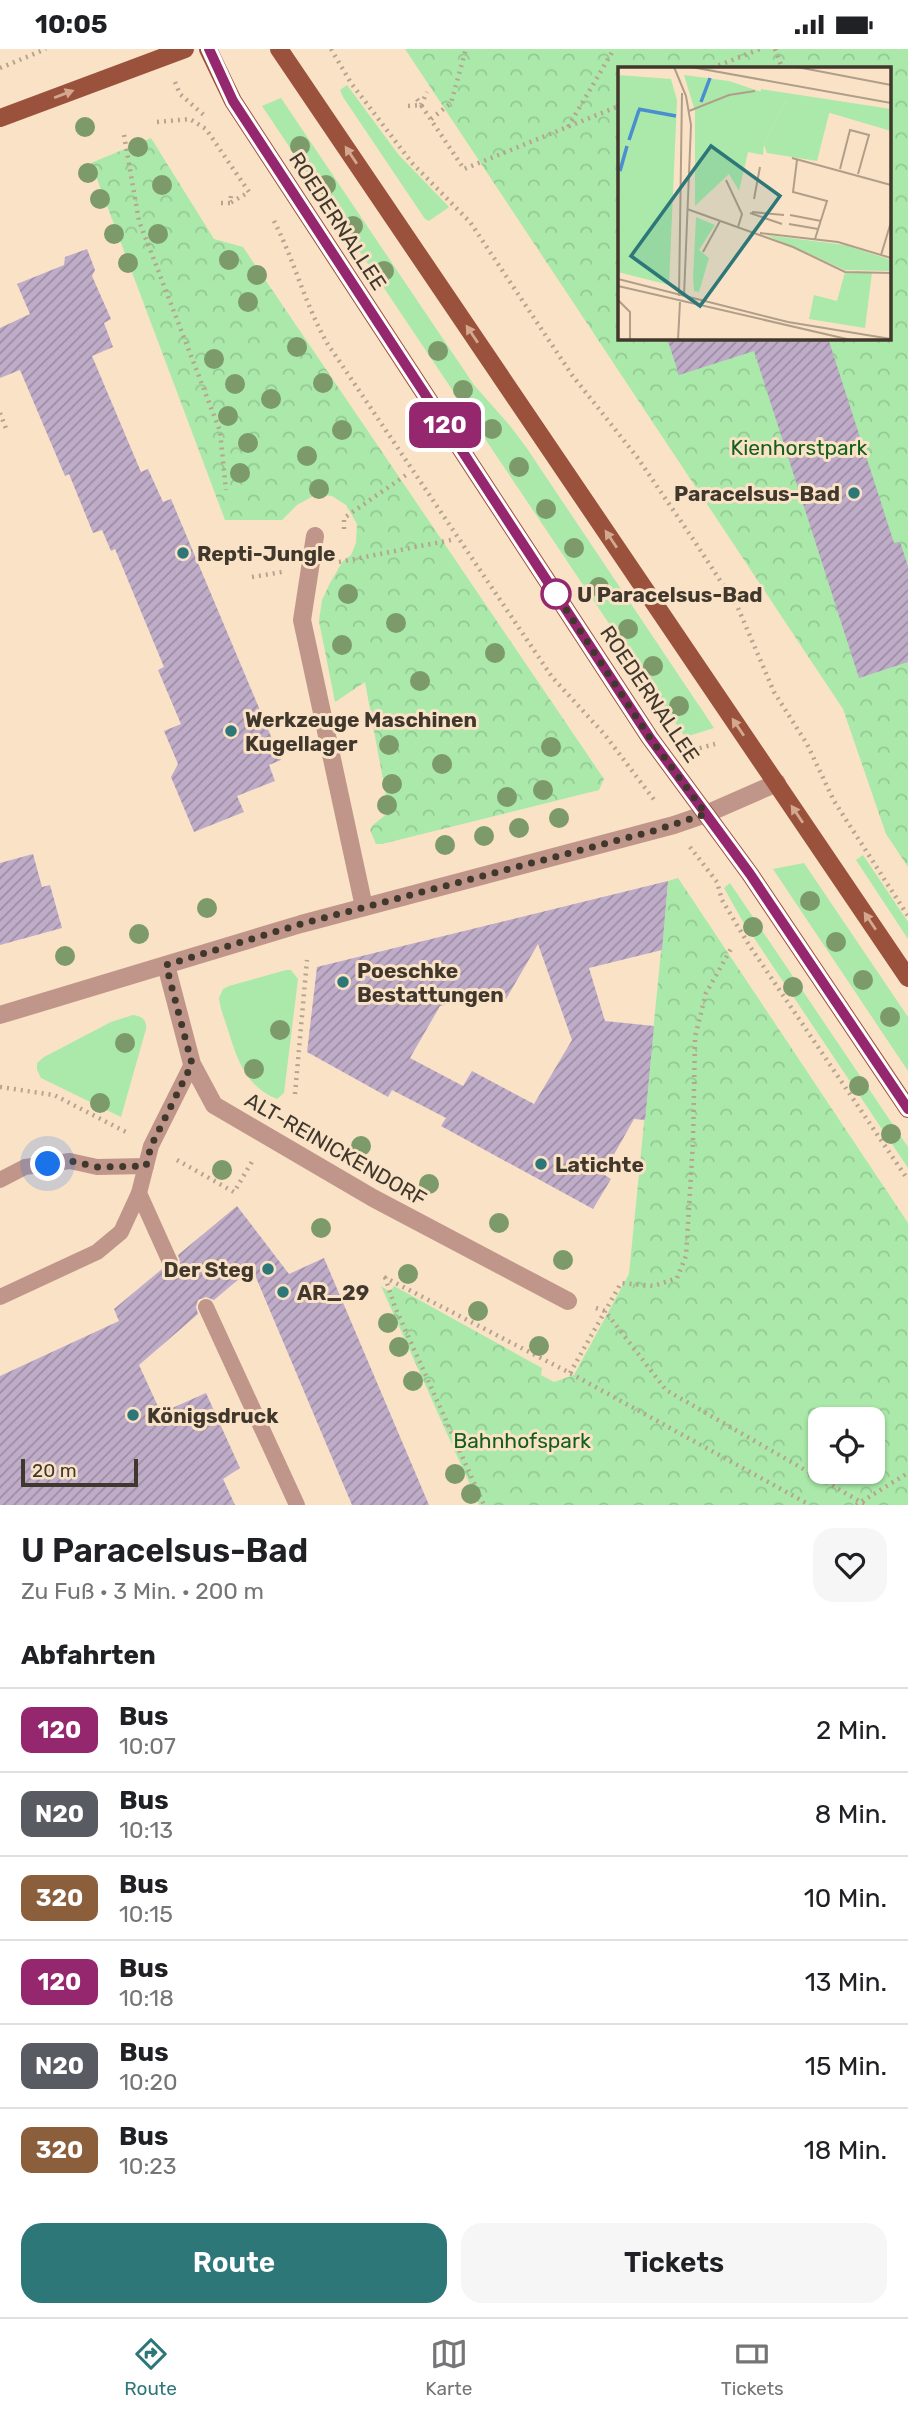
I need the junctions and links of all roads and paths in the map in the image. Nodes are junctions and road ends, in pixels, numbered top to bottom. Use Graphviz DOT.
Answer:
graph roads {
  1 [pos="46,49"];
  2 [pos="185,49"];
  3 [pos="208,49"];
  4 [pos="279,49"];
  5 [pos="331,49"];
  6 [pos="466,49"];
  7 [pos="614,49"];
  8 [pos="760,49"];
  9 [pos="775,49"];
  10 [pos="165,57"];
  11 [pos="715,67"];
  12 [pos="782,67"];
  13 [pos="0,68"];
  14 [pos="427,92"];
  15 [pos="417,99"];
  16 [pos="421,105"];
  17 [pos="408,106"];
  18 [pos="618,106"];
  19 [pos="0,118"];
  20 [pos="430,119"];
  21 [pos="156,122"];
  22 [pos="214,124"];
  23 [pos="567,127"];
  24 [pos="124,135"];
  25 [pos="231,196"];
  26 [pos="221,203"];
  27 [pos="230,203"];
  28 [pos="272,218"];
  29 [pos="0,413"];
  30 [pos="7,431"];
  31 [pos="406,475"];
  32 [pos="226,490"];
  33 [pos="315,536"];
  34 [pos="344,540"];
  35 [pos="451,540"];
  36 [pos="343,551"];
  37 [pos="343,561"];
  38 [pos="310,568"];
  39 [pos="252,577"];
  40 [pos="723,741"];
  41 [pos="693,750"];
  42 [pos="777,783"];
  43 [pos="706,814"];
  44 [pos="674,825"];
  45 [pos="364,907"];
  46 [pos="908,916"];
  47 [pos="732,947"];
  48 [pos="307,960"];
  49 [pos="166,965"];
  50 [pos="908,978"];
  51 [pos="19,1010"];
  52 [pos="0,1015"];
  53 [pos="0,1021"];
  54 [pos="192,1064"];
  55 [pos="0,1087"];
  56 [pos="295,1094"];
  57 [pos="908,1109"];
  58 [pos="151,1146"];
  59 [pos="146,1166"];
  60 [pos="0,1180"];
  61 [pos="908,1181"];
  62 [pos="234,1192"];
  63 [pos="139,1193"];
  64 [pos="170,1262"];
  65 [pos="0,1297"];
  66 [pos="568,1301"];
  67 [pos="206,1307"];
  68 [pos="605,1311"];
  69 [pos="570,1373"];
  70 [pos="908,1473"];
  71 [pos="861,1504"];
  72 [pos="297,1505"];
  73 [pos="484,1505"];
  74 [pos="810,1505"];
  1 -- 13 [label="path"];
  2 -- 10 [label="main road"];
  3 -- 43 [label="main road, ROEDERNALLEE"];
  42 -- 4 [label="main road, one-way"];
  5 -- 46 [label="path"];
  6 -- 20 [label="path"];
  7 -- 23 [label="path"];
  8 -- 11 [label="path"];
  9 -- 12 [label="path"];
  19 -- 10 [label="main road, one-way"];
  10 -- 22 [label="path"];
  14 -- 16 [label="path"];
  15 -- 16 [label="path"];
  16 -- 17 [label="path"];
  16 -- 20 [label="path"];
  18 -- 23 [label="path"];
  20 -- 23 [label="path"];
  21 -- 27 [label="path"];
  24 -- 32 [label="path"];
  25 -- 27 [label="path"];
  26 -- 27 [label="path"];
  28 -- 44 [label="path"];
  29 -- 30 [label="path"];
  31 -- 34 [label="path"];
  33 -- 38 [label="street"];
  35 -- 37 [label="path"];
  36 -- 37 [label="path"];
  37 -- 38 [label="path"];
  38 -- 39 [label="path"];
  38 -- 45 [label="street"];
  40 -- 41 [label="path"];
  42 -- 43 [label="street"];
  50 -- 42 [label="main road, one-way"];
  43 -- 44 [label="street"];
  43 -- 57 [label="main road, ROEDERNALLEE"];
  44 -- 45 [label="street"];
  44 -- 61 [label="path"];
  45 -- 49 [label="street"];
  47 -- 68 [label="path"];
  48 -- 56 [label="path"];
  49 -- 51 [label="street"];
  49 -- 54 [label="street, ALT-REINICKENDORF"];
  51 -- 52 [label="street"];
  51 -- 53 [label="street"];
  54 -- 58 [label="lane"];
  54 -- 66 [label="street, ALT-REINICKENDORF"];
  55 -- 58 [label="path"];
  58 -- 59 [label="lane"];
  58 -- 62 [label="path"];
  59 -- 60 [label="lane"];
  59 -- 63 [label="lane"];
  63 -- 64 [label="lane"];
  63 -- 65 [label="lane"];
  66 -- 68 [label="path"];
  67 -- 72 [label="lane"];
  68 -- 69 [label="path"];
  68 -- 71 [label="path"];
  69 -- 73 [label="path"];
  69 -- 74 [label="path"];
  70 -- 71 [label="path"];
}
